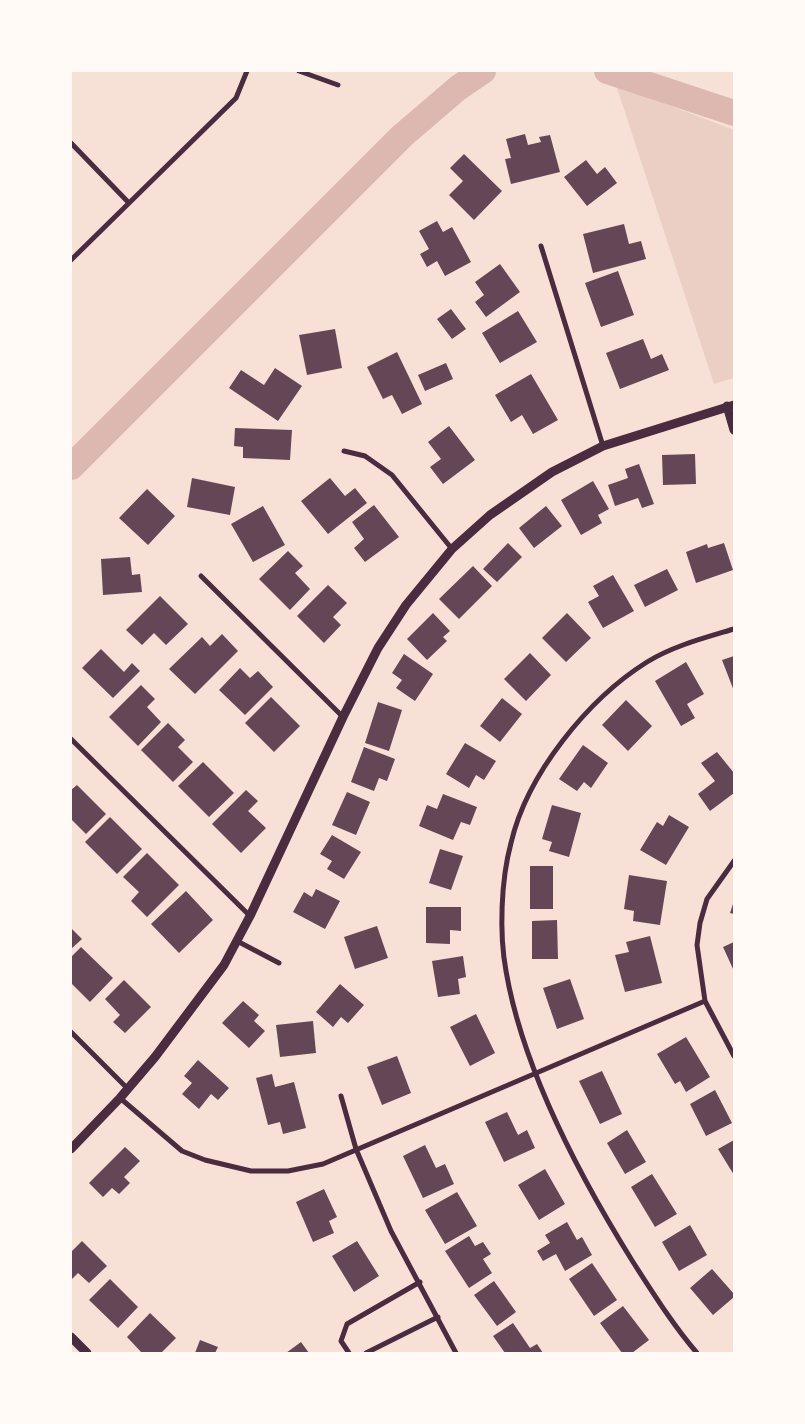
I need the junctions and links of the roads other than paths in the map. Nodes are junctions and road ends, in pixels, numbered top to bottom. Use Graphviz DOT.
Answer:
graph roads {
  1 [pos="247,71"];
  2 [pos="299,71"];
  3 [pos="338,85"];
  4 [pos="71,143"];
  5 [pos="130,203"];
  6 [pos="541,246"];
  7 [pos="71,260"];
  8 [pos="730,406"];
  9 [pos="734,430"];
  10 [pos="603,446"];
  11 [pos="344,452"];
  12 [pos="452,549"];
  13 [pos="201,576"];
  14 [pos="734,629"];
  15 [pos="343,717"];
  16 [pos="71,739"];
  17 [pos="734,861"];
  18 [pos="250,916"];
  19 [pos="236,941"];
  20 [pos="279,963"];
  21 [pos="705,1001"];
  22 [pos="71,1032"];
  23 [pos="734,1056"];
  24 [pos="536,1073"];
  25 [pos="128,1089"];
  26 [pos="341,1096"];
  27 [pos="120,1098"];
  28 [pos="71,1149"];
  29 [pos="356,1149"];
  30 [pos="420,1282"];
  31 [pos="438,1318"];
  32 [pos="71,1337"];
  33 [pos="86,1353"];
  34 [pos="348,1353"];
  35 [pos="366,1353"];
  36 [pos="456,1353"];
  37 [pos="697,1353"];
  1 -- 5 [label="street"];
  2 -- 3 [label="street"];
  4 -- 5 [label="street"];
  5 -- 7 [label="street"];
  6 -- 10 [label="street"];
  8 -- 9 [label="street"];
  8 -- 10 [label="street"];
  10 -- 12 [label="street"];
  11 -- 12 [label="street"];
  12 -- 15 [label="street"];
  13 -- 15 [label="street"];
  14 -- 24 [label="street"];
  15 -- 18 [label="street"];
  16 -- 18 [label="street"];
  17 -- 21 [label="street"];
  18 -- 19 [label="street"];
  19 -- 20 [label="street"];
  19 -- 25 [label="street"];
  21 -- 23 [label="street"];
  21 -- 24 [label="street"];
  22 -- 25 [label="street"];
  24 -- 29 [label="street"];
  24 -- 37 [label="street"];
  25 -- 27 [label="street"];
  26 -- 29 [label="street"];
  27 -- 28 [label="street"];
  27 -- 29 [label="street"];
  29 -- 30 [label="street"];
  30 -- 31 [label="street"];
  30 -- 34 [label="street"];
  31 -- 35 [label="street"];
  31 -- 36 [label="street"];
  32 -- 33 [label="street"];
}
